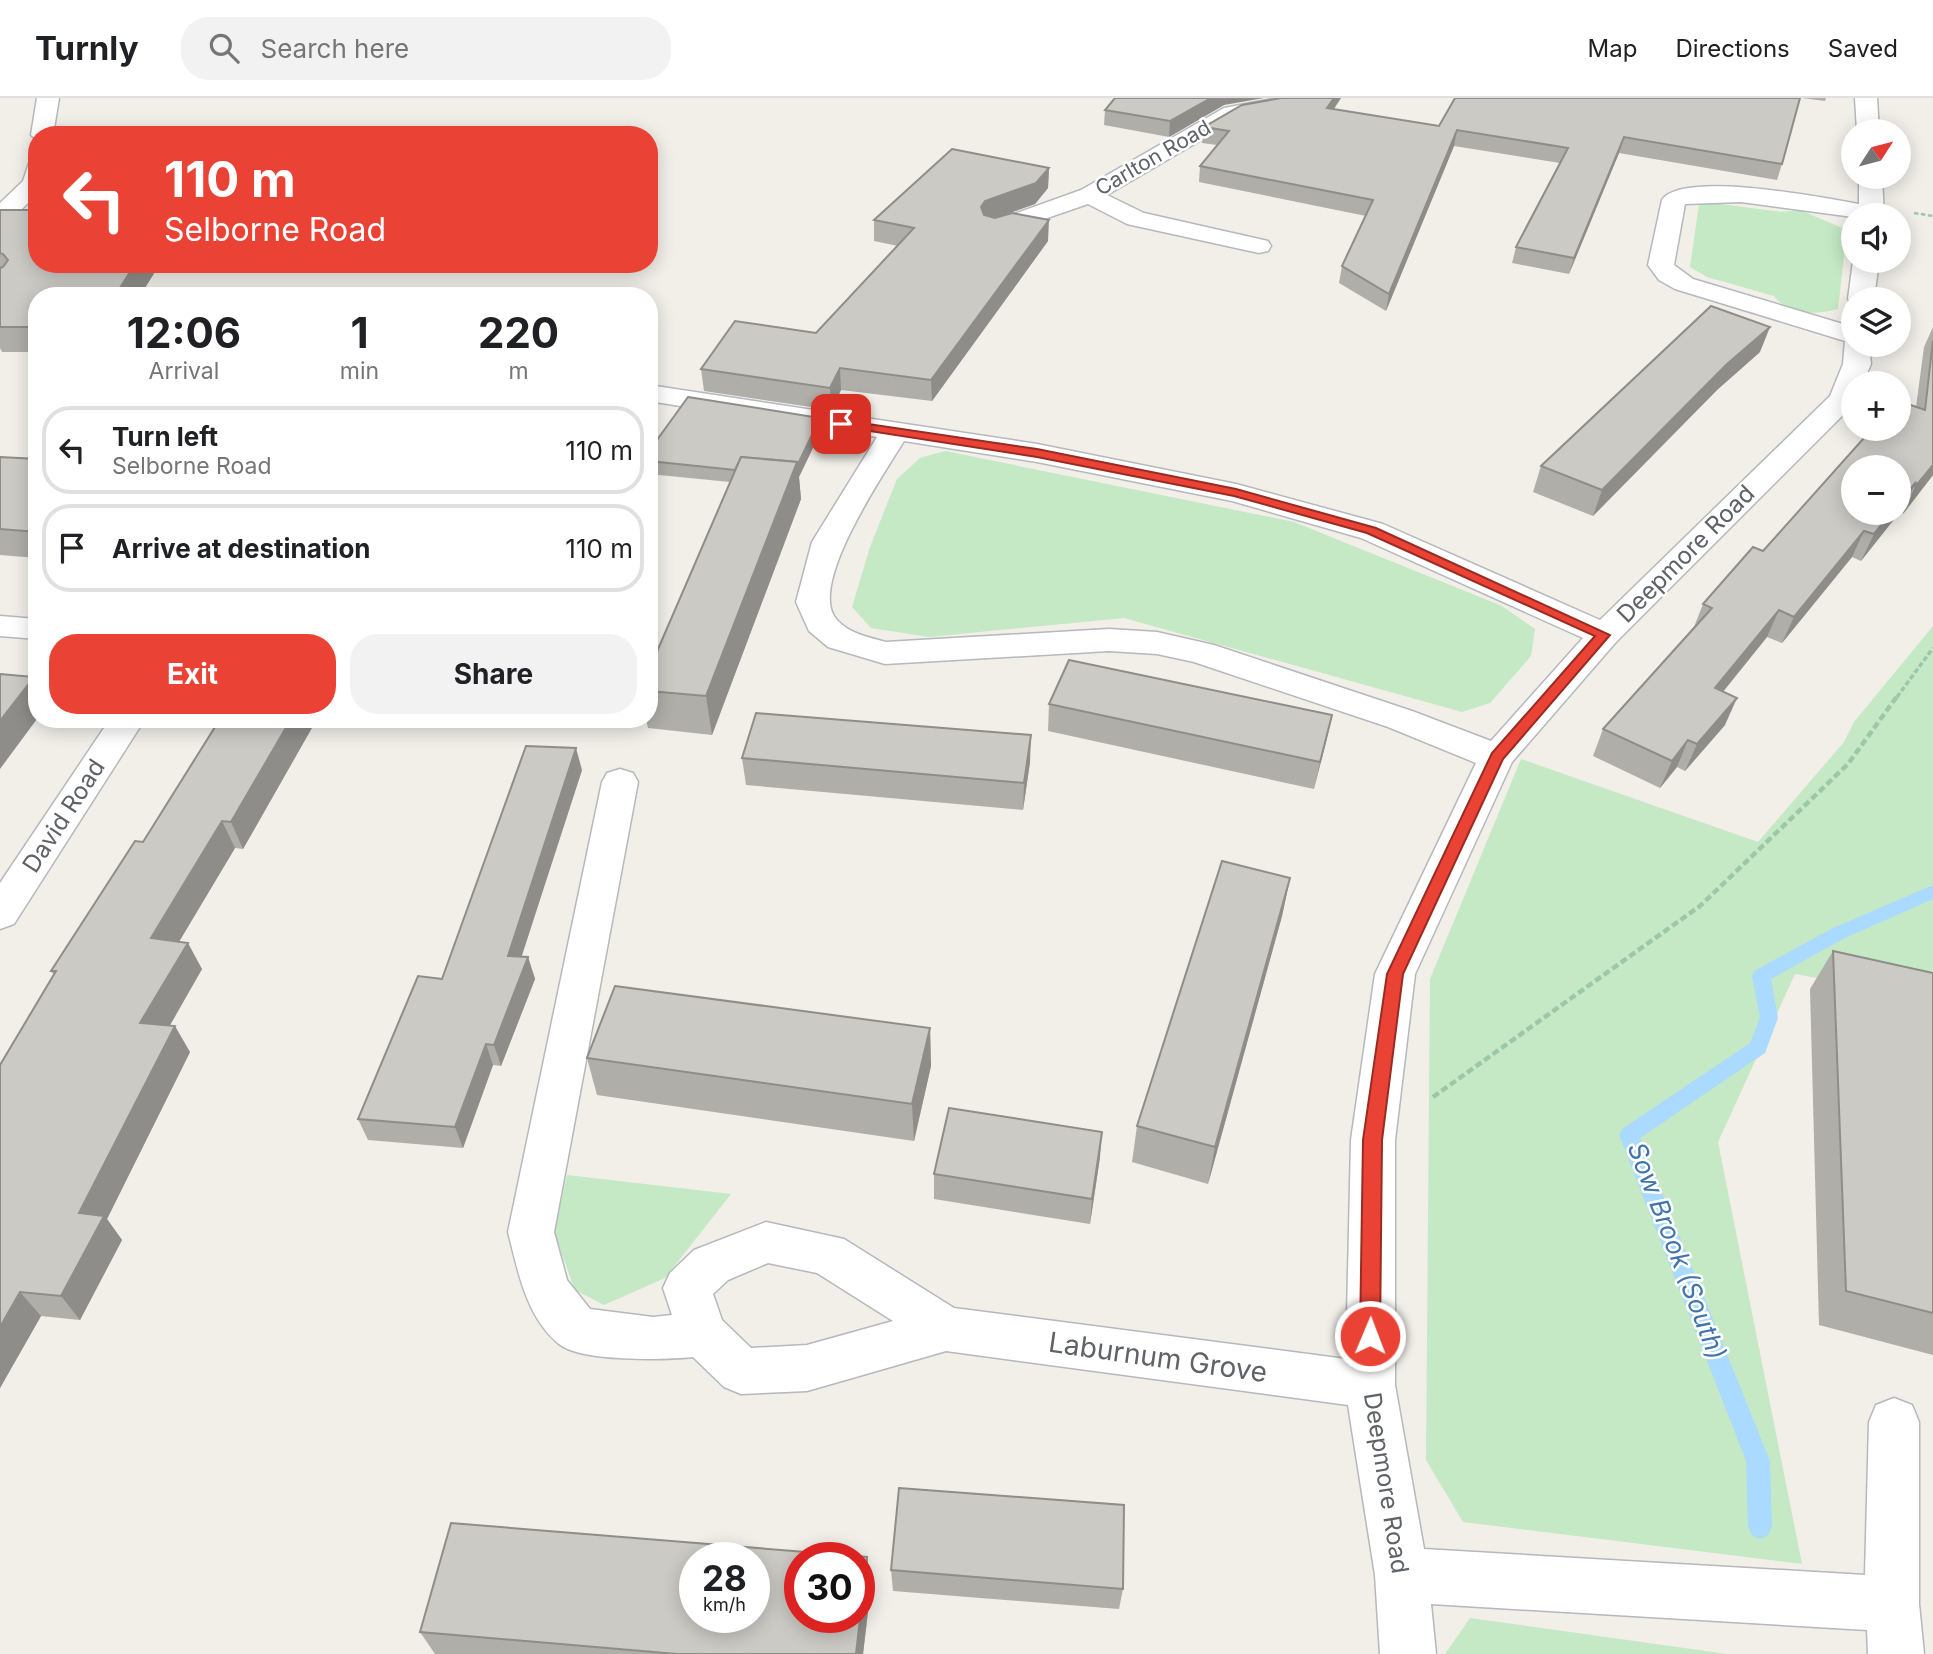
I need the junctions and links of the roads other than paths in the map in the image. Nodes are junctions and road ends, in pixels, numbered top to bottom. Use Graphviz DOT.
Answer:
graph roads {
  1 [pos="48,98"];
  2 [pos="1313,98"];
  3 [pos="1866,98"];
  4 [pos="1867,119"];
  5 [pos="43,126"];
  6 [pos="28,189"];
  7 [pos="1089,195"];
  8 [pos="1841,210"];
  9 [pos="0,217"];
  10 [pos="995,229"];
  11 [pos="1261,247"];
  12 [pos="1841,331"];
  13 [pos="1857,357"];
  14 [pos="658,394"];
  15 [pos="895,432"];
  16 [pos="0,626"];
  17 [pos="28,628"];
  18 [pos="1604,635"];
  19 [pos="122,728"];
  20 [pos="1497,757"];
  21 [pos="620,782"];
  22 [pos="0,914"];
  23 [pos="946,1329"];
  24 [pos="703,1334"];
  25 [pos="1370,1385"];
  26 [pos="1894,1422"];
  27 [pos="1402,1575"];
  28 [pos="1894,1629"];
  29 [pos="1408,1654"];
  1 -- 5 [label="street"];
  2 -- 7 [label="street, Carlton Road"];
  3 -- 4 [label="street"];
  6 -- 9 [label="street"];
  7 -- 10 [label="street, Carlton Road"];
  7 -- 11 [label="street"];
  8 -- 12 [label="street"];
  13 -- 18 [label="street, Deepmore Road"];
  14 -- 15 [label="street"];
  15 -- 18 [label="street"];
  15 -- 20 [label="street"];
  16 -- 17 [label="street"];
  18 -- 20 [label="street, Deepmore Road"];
  19 -- 22 [label="street, David Road"];
  20 -- 25 [label="street, Deepmore Road"];
  21 -- 24 [label="street"];
  23 -- 24 [label="street, Laburnum Grove"];
  23 -- 24 [label="street, Laburnum Grove"];
  23 -- 25 [label="street, Laburnum Grove"];
  25 -- 27 [label="street, Deepmore Road"];
  26 -- 28 [label="street"];
  27 -- 28 [label="street"];
  27 -- 29 [label="street, Deepmore Road"];
}
